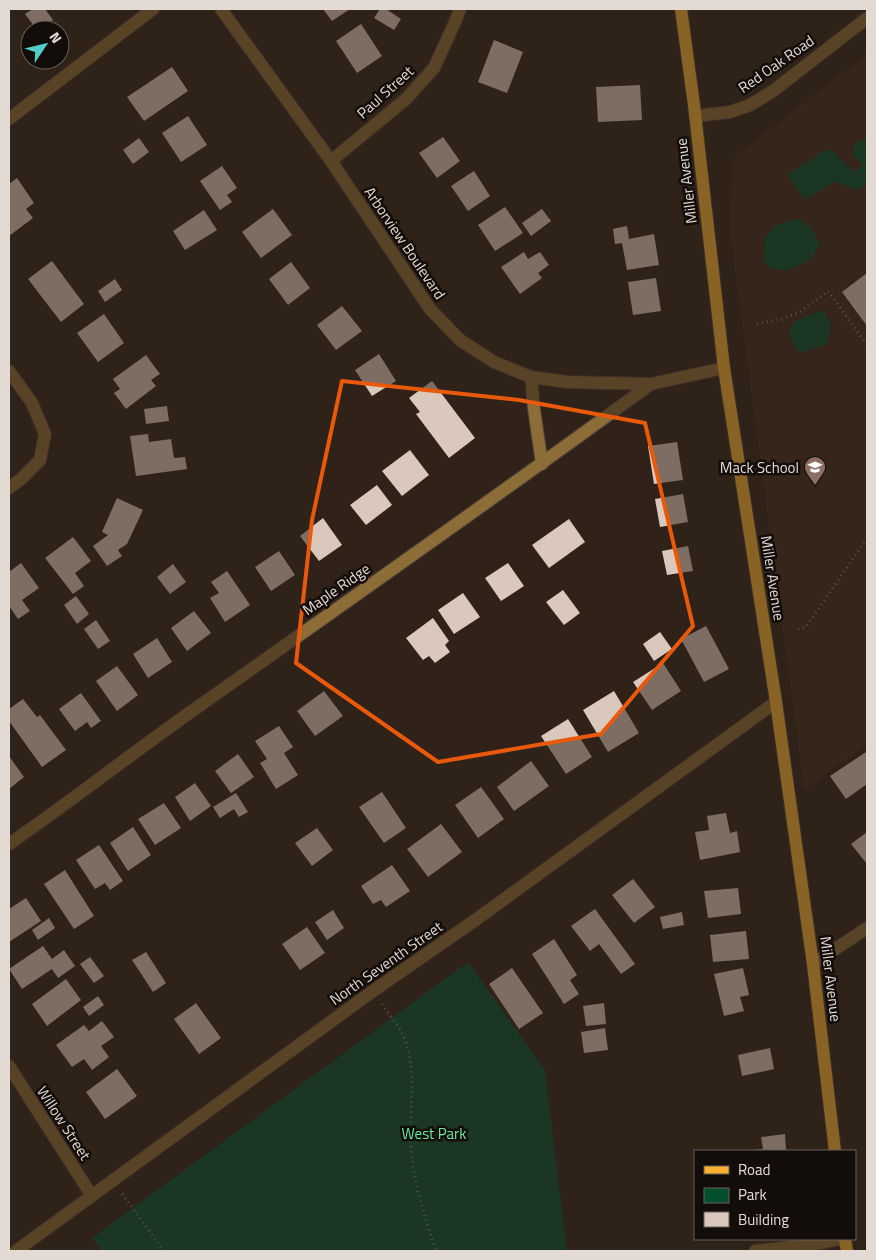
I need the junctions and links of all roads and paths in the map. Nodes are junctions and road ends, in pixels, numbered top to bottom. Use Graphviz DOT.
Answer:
graph roads {
  1 [pos="153,9"];
  2 [pos="221,9"];
  3 [pos="460,9"];
  4 [pos="681,9"];
  5 [pos="867,18"];
  6 [pos="695,116"];
  7 [pos="9,119"];
  8 [pos="330,161"];
  9 [pos="757,324"];
  10 [pos="867,345"];
  11 [pos="724,368"];
  12 [pos="9,371"];
  13 [pos="531,377"];
  14 [pos="651,384"];
  15 [pos="542,464"];
  16 [pos="9,488"];
  17 [pos="867,538"];
  18 [pos="798,629"];
  19 [pos="776,702"];
  20 [pos="9,844"];
  21 [pos="867,928"];
  22 [pos="813,964"];
  23 [pos="374,992"];
  24 [pos="9,1066"];
  25 [pos="835,1150"];
  26 [pos="112,1182"];
  27 [pos="92,1196"];
  28 [pos="836,1240"];
  29 [pos="16,1251"];
  30 [pos="164,1251"];
  31 [pos="436,1251"];
  32 [pos="755,1251"];
  1 -- 7 [label="street"];
  2 -- 8 [label="street, Arborview Boulevard"];
  3 -- 8 [label="street, Paul Street"];
  4 -- 6 [label="main road, Miller Avenue"];
  5 -- 6 [label="street, Red Oak Road"];
  6 -- 11 [label="main road, Miller Avenue"];
  8 -- 13 [label="street, Arborview Boulevard"];
  9 -- 10 [label="path"];
  11 -- 14 [label="street, Arborview Boulevard"];
  11 -- 19 [label="main road, Miller Avenue"];
  12 -- 16 [label="street"];
  13 -- 14 [label="street, Arborview Boulevard"];
  13 -- 15 [label="street"];
  14 -- 15 [label="street, Maple Ridge"];
  15 -- 20 [label="street, Maple Ridge"];
  17 -- 18 [label="path"];
  19 -- 22 [label="main road, Miller Avenue"];
  19 -- 23 [label="street, North Seventh Street"];
  21 -- 22 [label="street"];
  22 -- 25 [label="main road, Miller Avenue"];
  23 -- 26 [label="street, North Seventh Street"];
  23 -- 31 [label="path"];
  24 -- 27 [label="street, Willow Street"];
  26 -- 27 [label="street, North Seventh Street"];
  26 -- 30 [label="path"];
  27 -- 29 [label="street, North Seventh Street"];
  28 -- 32 [label="street"];
}
